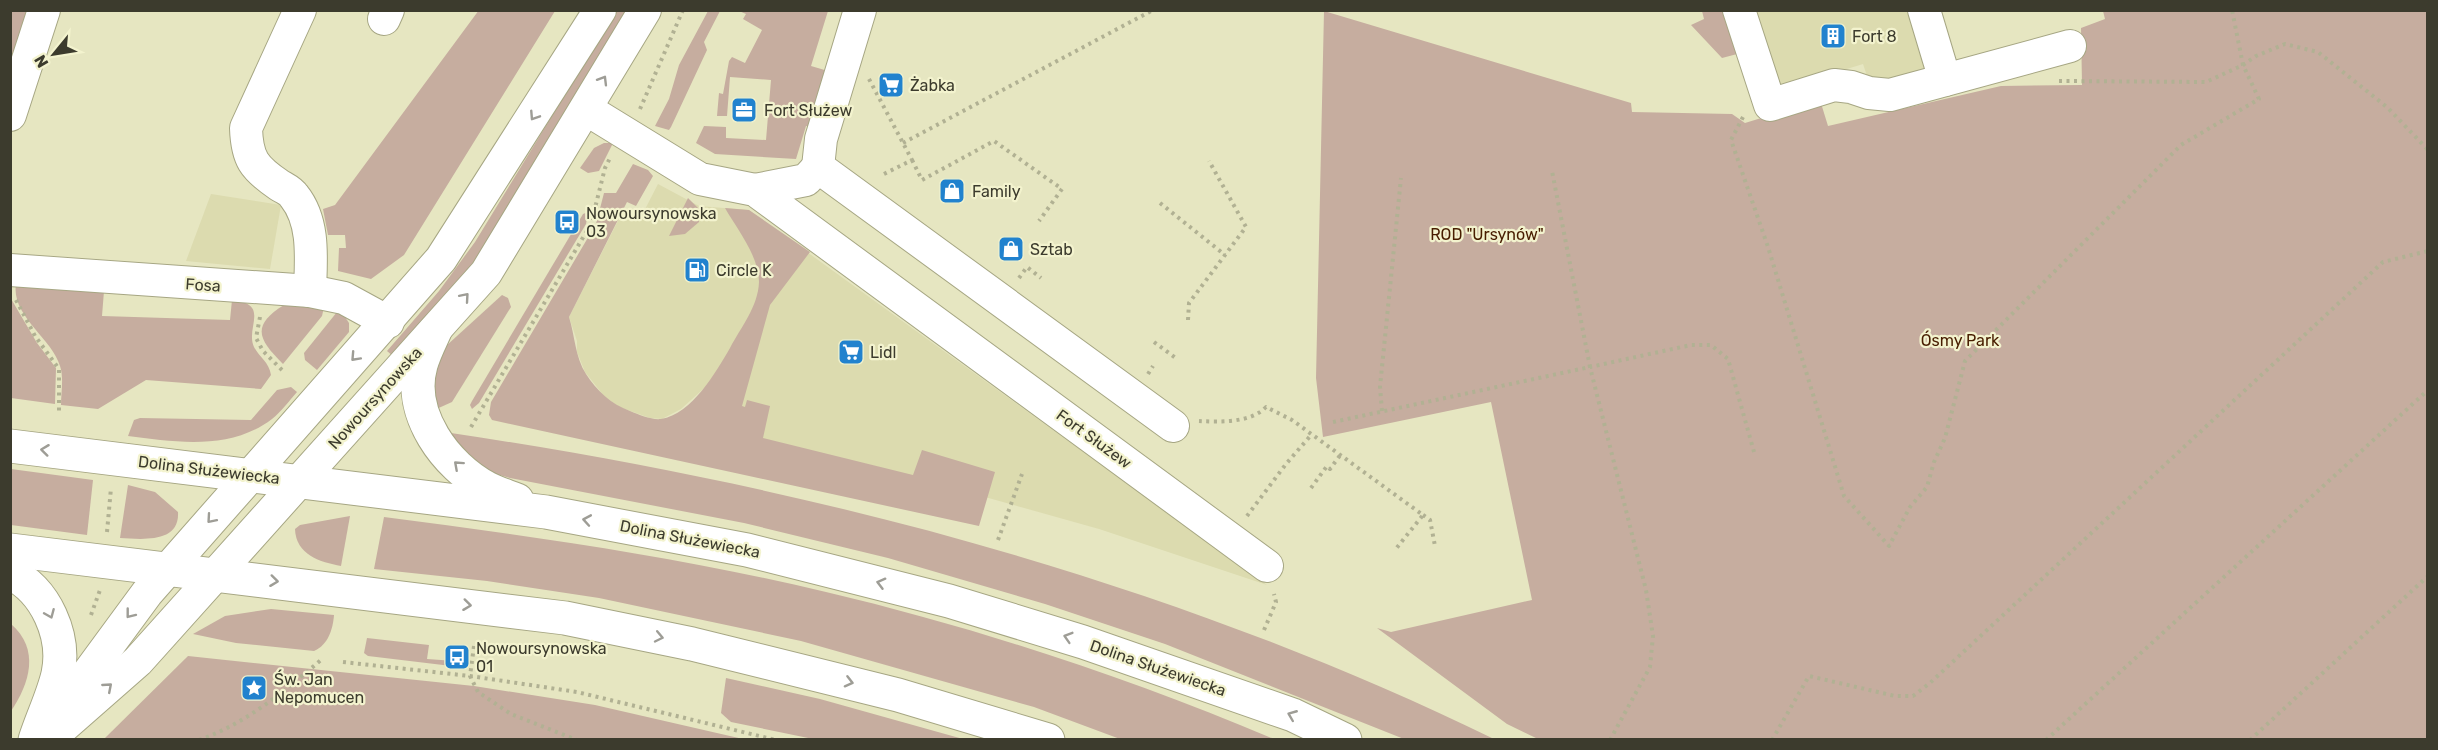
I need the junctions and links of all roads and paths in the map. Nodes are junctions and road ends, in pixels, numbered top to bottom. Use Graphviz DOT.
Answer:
graph roads {
  1 [pos="44,10"];
  2 [pos="300,10"];
  3 [pos="600,10"];
  4 [pos="645,10"];
  5 [pos="683,10"];
  6 [pos="860,10"];
  7 [pos="1154,10"];
  8 [pos="1739,10"];
  9 [pos="1924,10"];
  10 [pos="2232,10"];
  11 [pos="2070,46"];
  12 [pos="2243,65"];
  13 [pos="862,77"];
  14 [pos="1945,80"];
  15 [pos="2082,81"];
  16 [pos="586,109"];
  17 [pos="636,114"];
  18 [pos="10,116"];
  19 [pos="1739,120"];
  20 [pos="903,143"];
  21 [pos="2427,150"];
  22 [pos="614,153"];
  23 [pos="912,160"];
  24 [pos="1209,161"];
  25 [pos="818,167"];
  26 [pos="1552,171"];
  27 [pos="878,178"];
  28 [pos="1401,178"];
  29 [pos="754,190"];
  30 [pos="1160,203"];
  31 [pos="1038,221"];
  32 [pos="2427,251"];
  33 [pos="1225,255"];
  34 [pos="12,270"];
  35 [pos="1041,278"];
  36 [pos="1016,281"];
  37 [pos="268,290"];
  38 [pos="310,291"];
  39 [pos="1188,320"];
  40 [pos="388,322"];
  41 [pos="435,331"];
  42 [pos="1154,342"];
  43 [pos="1177,359"];
  44 [pos="1590,367"];
  45 [pos="283,371"];
  46 [pos="2427,390"];
  47 [pos="1382,411"];
  48 [pos="59,413"];
  49 [pos="1181,422"];
  50 [pos="1333,422"];
  51 [pos="471,427"];
  52 [pos="1312,434"];
  53 [pos="10,446"];
  54 [pos="1754,452"];
  55 [pos="1341,454"];
  56 [pos="1022,474"];
  57 [pos="249,475"];
  58 [pos="112,482"];
  59 [pos="300,482"];
  60 [pos="1311,488"];
  61 [pos="546,512"];
  62 [pos="1423,515"];
  63 [pos="107,538"];
  64 [pos="1230,539"];
  65 [pos="998,540"];
  66 [pos="1435,546"];
  67 [pos="10,550"];
  68 [pos="1395,550"];
  69 [pos="1267,566"];
  70 [pos="167,569"];
  71 [pos="10,573"];
  72 [pos="216,574"];
  73 [pos="2427,576"];
  74 [pos="101,587"];
  75 [pos="91,615"];
  76 [pos="1264,630"];
  77 [pos="474,646"];
  78 [pos="321,660"];
  79 [pos="343,662"];
  80 [pos="470,676"];
  81 [pos="35,740"];
  82 [pos="41,740"];
  83 [pos="48,740"];
  84 [pos="200,740"];
  85 [pos="577,740"];
  86 [pos="776,740"];
  87 [pos="1048,740"];
  88 [pos="1345,740"];
  89 [pos="1610,740"];
  90 [pos="1772,740"];
  91 [pos="2046,740"];
  92 [pos="2250,740"];
  1 -- 18 [label="street"];
  2 -- 38 [label="street"];
  3 -- 40 [label="street, one-way"];
  16 -- 4 [label="street, Nowoursynowska, one-way"];
  5 -- 17 [label="path"];
  6 -- 25 [label="street"];
  7 -- 20 [label="path"];
  8 -- 14 [label="street"];
  9 -- 14 [label="street"];
  10 -- 12 [label="path"];
  11 -- 14 [label="street"];
  12 -- 15 [label="path"];
  12 -- 19 [label="path"];
  12 -- 21 [label="path"];
  13 -- 20 [label="path"];
  16 -- 29 [label="street, Fort Służew"];
  41 -- 16 [label="street, Nowoursynowska, one-way"];
  20 -- 23 [label="path"];
  22 -- 51 [label="path"];
  23 -- 27 [label="path"];
  23 -- 31 [label="path"];
  24 -- 33 [label="path"];
  25 -- 29 [label="street"];
  25 -- 49 [label="street"];
  26 -- 44 [label="path"];
  28 -- 47 [label="path"];
  29 -- 64 [label="street, Fort Służew"];
  30 -- 33 [label="path"];
  32 -- 90 [label="path"];
  33 -- 39 [label="path"];
  34 -- 37 [label="street, Fosa"];
  34 -- 48 [label="path"];
  35 -- 36 [label="path"];
  37 -- 38 [label="street, Fosa"];
  37 -- 45 [label="path"];
  38 -- 40 [label="street, Fosa"];
  40 -- 57 [label="street, one-way"];
  41 -- 59 [label="street, Nowoursynowska"];
  61 -- 41 [label="main road, one-way"];
  42 -- 43 [label="path"];
  44 -- 47 [label="path"];
  44 -- 54 [label="path"];
  44 -- 89 [label="path"];
  46 -- 91 [label="path"];
  47 -- 50 [label="path"];
  49 -- 52 [label="path"];
  52 -- 55 [label="path"];
  52 -- 64 [label="path"];
  57 -- 53 [label="main road, Dolina Służewiecka, one-way"];
  55 -- 60 [label="path"];
  55 -- 62 [label="path"];
  56 -- 65 [label="path"];
  57 -- 59 [label="main road, Dolina Służewiecka"];
  57 -- 70 [label="street, one-way"];
  58 -- 63 [label="path"];
  59 -- 61 [label="main road, Dolina Służewiecka"];
  59 -- 72 [label="street, Nowoursynowska"];
  88 -- 61 [label="main road, Dolina Służewiecka, one-way"];
  62 -- 66 [label="path"];
  62 -- 68 [label="path"];
  64 -- 69 [label="street, Fort Służew"];
  67 -- 70 [label="main road"];
  69 -- 76 [label="path"];
  70 -- 72 [label="main road"];
  70 -- 82 [label="street, one-way"];
  71 -- 81 [label="main road, one-way"];
  83 -- 72 [label="street, Nowoursynowska, one-way"];
  72 -- 87 [label="main road, one-way"];
  73 -- 92 [label="path"];
  74 -- 75 [label="path"];
  77 -- 80 [label="path"];
  78 -- 84 [label="path"];
  79 -- 80 [label="path"];
  80 -- 85 [label="path"];
  80 -- 86 [label="path"];
}
